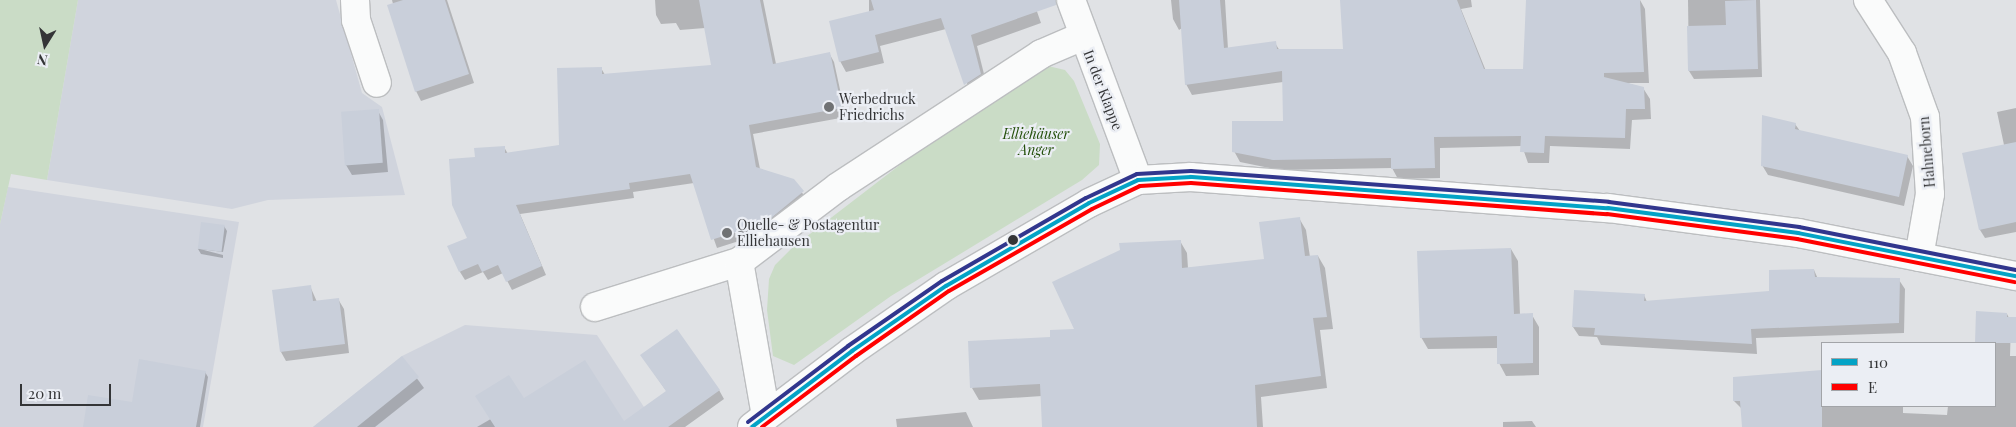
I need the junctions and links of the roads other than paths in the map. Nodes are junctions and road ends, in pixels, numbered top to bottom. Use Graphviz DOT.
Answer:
graph roads {
  1 [pos="355,0"];
  2 [pos="1071,0"];
  3 [pos="1868,0"];
  4 [pos="1083,36"];
  5 [pos="378,83"];
  6 [pos="1138,180"];
  7 [pos="1919,257"];
  8 [pos="740,262"];
  9 [pos="2016,276"];
  10 [pos="595,306"];
  11 [pos="759,421"];
  1 -- 5 [label="street"];
  2 -- 4 [label="street, In der Klappe"];
  3 -- 7 [label="street, Hahneborn"];
  4 -- 6 [label="street, In der Klappe"];
  4 -- 8 [label="street"];
  6 -- 7 [label="street"];
  6 -- 11 [label="street"];
  7 -- 9 [label="street"];
  8 -- 10 [label="street"];
  8 -- 11 [label="street"];
}
